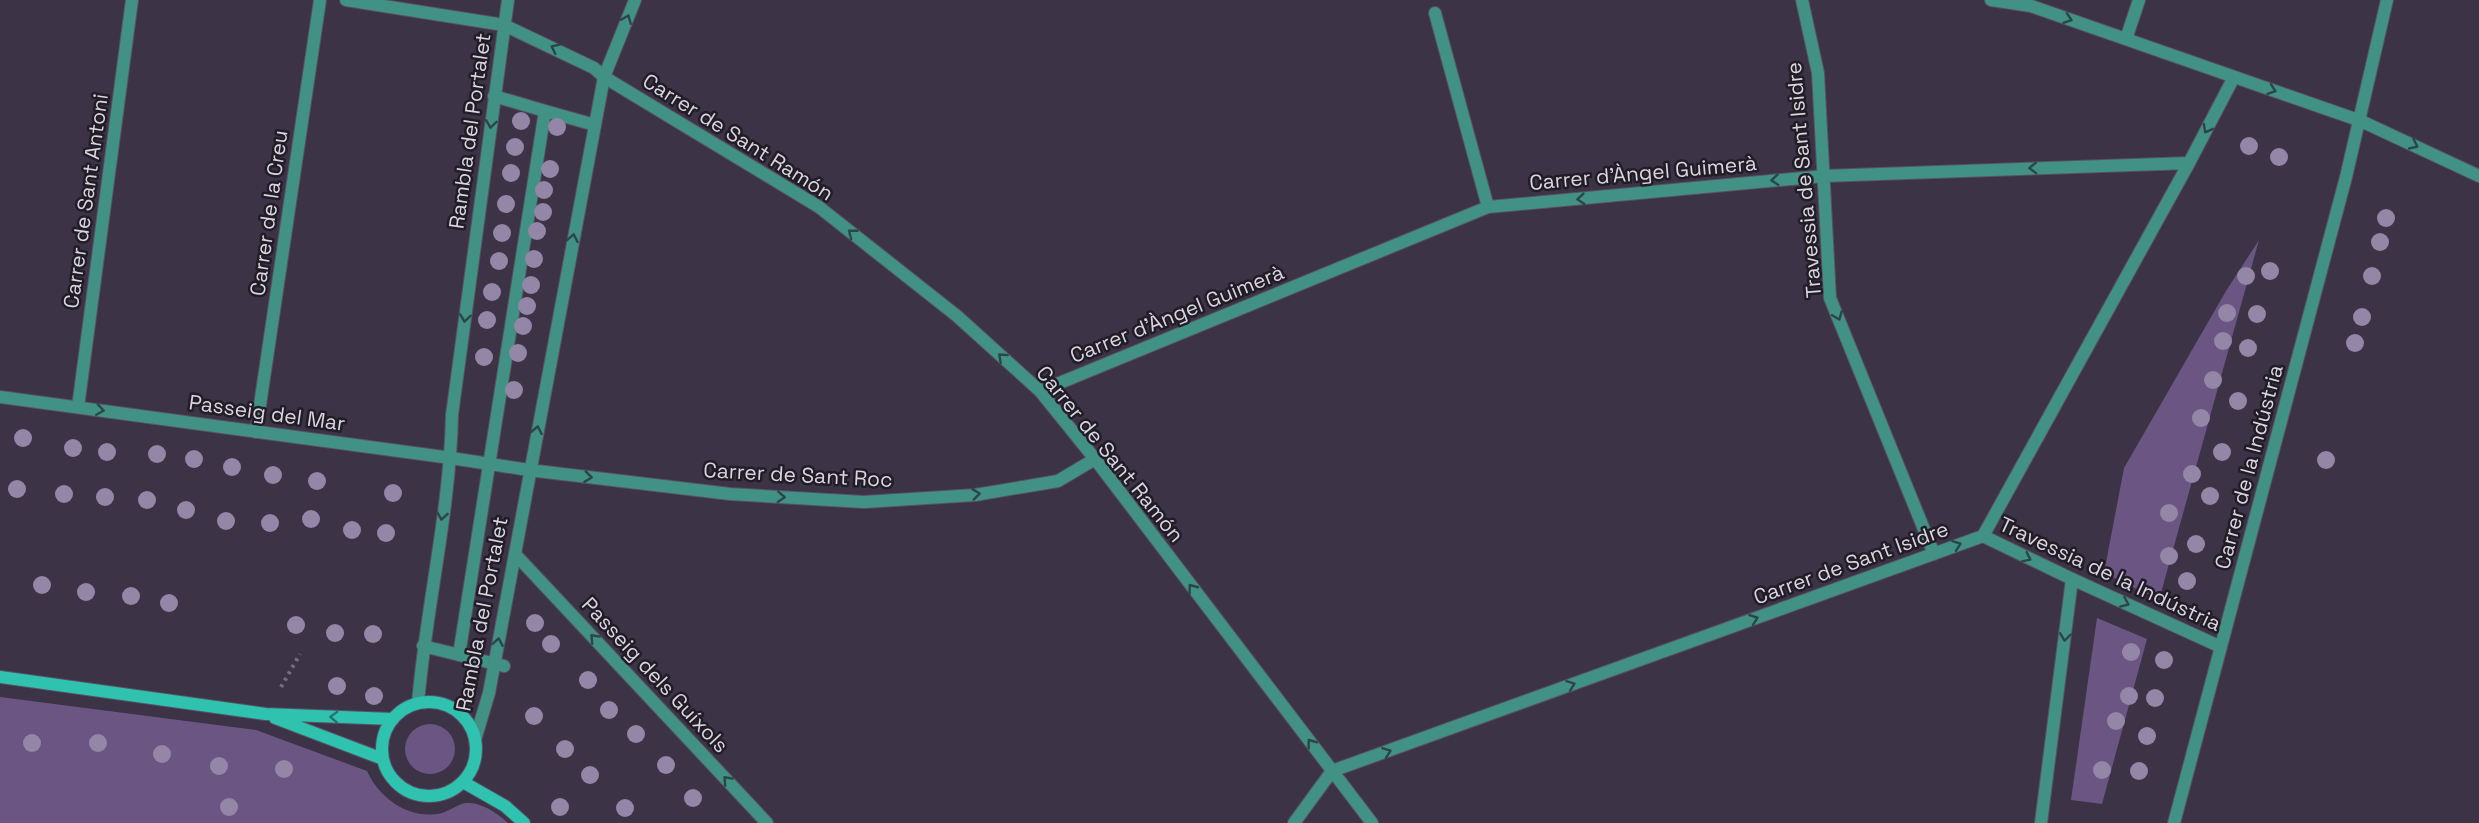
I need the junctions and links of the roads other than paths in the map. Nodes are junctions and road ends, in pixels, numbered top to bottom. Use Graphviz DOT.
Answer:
graph roads {
  1 [pos="132,0"];
  2 [pos="320,0"];
  3 [pos="346,0"];
  4 [pos="508,0"];
  5 [pos="635,0"];
  6 [pos="1802,0"];
  7 [pos="1991,0"];
  8 [pos="2139,0"];
  9 [pos="2387,0"];
  10 [pos="1435,13"];
  11 [pos="504,25"];
  12 [pos="2126,39"];
  13 [pos="604,77"];
  14 [pos="2234,77"];
  15 [pos="494,96"];
  16 [pos="545,111"];
  17 [pos="2361,121"];
  18 [pos="595,125"];
  19 [pos="2189,163"];
  20 [pos="1824,176"];
  21 [pos="2479,176"];
  22 [pos="1488,207"];
  23 [pos="1040,391"];
  24 [pos="0,397"];
  25 [pos="78,407"];
  26 [pos="256,432"];
  27 [pos="451,458"];
  28 [pos="1095,459"];
  29 [pos="489,464"];
  30 [pos="530,470"];
  31 [pos="1983,536"];
  32 [pos="515,554"];
  33 [pos="1934,554"];
  34 [pos="2072,579"];
  35 [pos="423,646"];
  36 [pos="2222,647"];
  37 [pos="459,655"];
  38 [pos="499,665"];
  39 [pos="0,677"];
  40 [pos="418,703"];
  41 [pos="266,714"];
  42 [pos="392,719"];
  43 [pos="475,740"];
  44 [pos="383,759"];
  45 [pos="1332,771"];
  46 [pos="463,782"];
  47 [pos="524,823"];
  48 [pos="767,823"];
  49 [pos="1294,823"];
  50 [pos="1372,823"];
  51 [pos="2041,823"];
  52 [pos="2175,823"];
  1 -- 25 [label="street, Carrer de Sant Antoni"];
  2 -- 26 [label="street, Carrer de la Creu"];
  3 -- 11 [label="street"];
  4 -- 11 [label="street"];
  13 -- 5 [label="street, one-way"];
  6 -- 20 [label="street, Travessia de Sant Isidre"];
  7 -- 12 [label="street, one-way"];
  8 -- 12 [label="street"];
  9 -- 17 [label="street, Carrer de la Indústria"];
  10 -- 22 [label="street"];
  13 -- 11 [label="street, Rambla del Portalet, one-way"];
  11 -- 15 [label="street, Rambla del Portalet"];
  12 -- 14 [label="street"];
  13 -- 18 [label="street, Rambla del Portalet"];
  23 -- 13 [label="street, Carrer de Sant Ramón, one-way"];
  14 -- 17 [label="street, one-way"];
  14 -- 19 [label="street, one-way"];
  15 -- 16 [label="street"];
  15 -- 27 [label="street, Rambla del Portalet, one-way"];
  16 -- 18 [label="street"];
  16 -- 29 [label="street"];
  17 -- 21 [label="street, one-way"];
  17 -- 36 [label="street, Carrer de la Indústria"];
  30 -- 18 [label="street, Rambla del Portalet, one-way"];
  19 -- 20 [label="street, Carrer d'Àngel Guimerà, one-way"];
  19 -- 31 [label="street, Carrer de Sant Isidre"];
  20 -- 22 [label="street, Carrer d'Àngel Guimerà, one-way"];
  20 -- 33 [label="street, Travessia de Sant Isidre, one-way"];
  22 -- 23 [label="street, Carrer d'Àngel Guimerà"];
  23 -- 28 [label="street, Carrer de Sant Ramón"];
  24 -- 25 [label="street, Passeig del Mar"];
  25 -- 26 [label="street, Passeig del Mar, one-way"];
  26 -- 27 [label="street, Passeig del Mar"];
  27 -- 29 [label="street, Passeig del Mar"];
  27 -- 35 [label="street, Rambla del Portalet, one-way"];
  30 -- 28 [label="street, Carrer de Sant Roc, one-way"];
  45 -- 28 [label="street, Carrer de Sant Ramón, one-way"];
  29 -- 30 [label="street, Passeig del Mar"];
  29 -- 37 [label="street"];
  30 -- 32 [label="street, Rambla del Portalet"];
  33 -- 31 [label="street, Carrer de Sant Isidre, one-way"];
  31 -- 34 [label="street, Travessia de la Indústria, one-way"];
  38 -- 32 [label="street, Rambla del Portalet, one-way"];
  48 -- 32 [label="street, Passeig dels Guíxols, one-way"];
  45 -- 33 [label="street, Carrer de Sant Isidre, one-way"];
  34 -- 36 [label="street, Travessia de la Indústria, one-way"];
  34 -- 51 [label="street, one-way"];
  35 -- 37 [label="street"];
  35 -- 40 [label="street, Rambla del Portalet"];
  36 -- 52 [label="street, Carrer de la Indústria"];
  37 -- 38 [label="street"];
  38 -- 43 [label="street, Rambla del Portalet"];
  39 -- 41 [label="main road"];
  40 -- 42 [label="main road"];
  40 -- 43 [label="main road"];
  42 -- 41 [label="main road, one-way"];
  41 -- 44 [label="main road"];
  42 -- 44 [label="main road"];
  43 -- 46 [label="main road"];
  44 -- 46 [label="main road"];
  45 -- 49 [label="street"];
  45 -- 50 [label="street, Carrer de Sant Ramón"];
  46 -- 47 [label="main road"];
}
